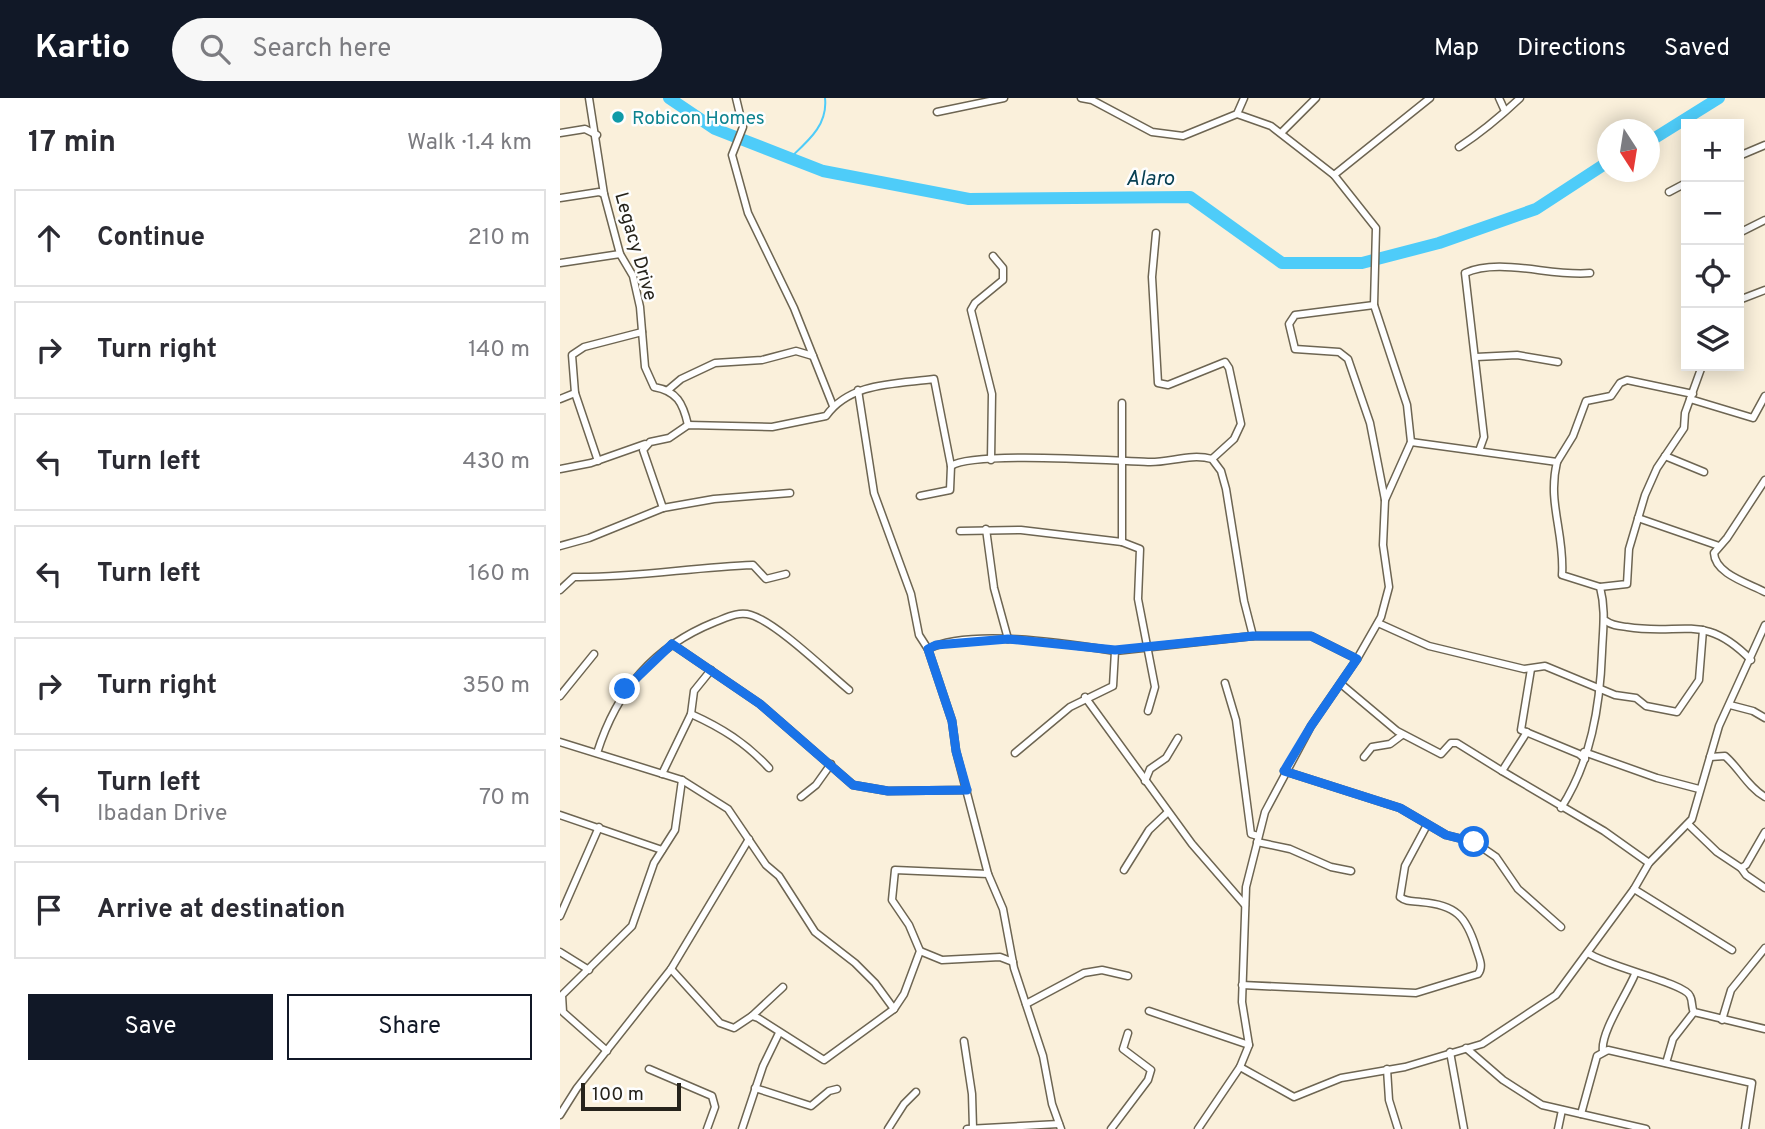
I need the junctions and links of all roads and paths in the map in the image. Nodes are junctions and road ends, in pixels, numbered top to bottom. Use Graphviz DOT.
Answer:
graph roads {
  1 [pos="589,98"];
  2 [pos="736,98"];
  3 [pos="1004,98"];
  4 [pos="1081,98"];
  5 [pos="1244,98"];
  6 [pos="1315,98"];
  7 [pos="1430,98"];
  8 [pos="1499,98"];
  9 [pos="1520,98"];
  10 [pos="1094,99"];
  11 [pos="959,102"];
  12 [pos="1504,109"];
  13 [pos="937,112"];
  14 [pos="1237,114"];
  15 [pos="560,133"];
  16 [pos="1280,133"];
  17 [pos="597,135"];
  18 [pos="1765,145"];
  19 [pos="1460,147"];
  20 [pos="1744,154"];
  21 [pos="1334,175"];
  22 [pos="1681,185"];
  23 [pos="1669,191"];
  24 [pos="604,194"];
  25 [pos="560,198"];
  26 [pos="1765,220"];
  27 [pos="1744,230"];
  28 [pos="1156,233"];
  29 [pos="620,254"];
  30 [pos="993,256"];
  31 [pos="560,263"];
  32 [pos="1590,273"];
  33 [pos="1765,290"];
  34 [pos="1744,298"];
  35 [pos="1374,305"];
  36 [pos="642,332"];
  37 [pos="814,357"];
  38 [pos="1476,357"];
  39 [pos="1558,362"];
  40 [pos="1700,371"];
  41 [pos="668,390"];
  42 [pos="858,390"];
  43 [pos="575,393"];
  44 [pos="1691,396"];
  45 [pos="1765,396"];
  46 [pos="560,399"];
  47 [pos="1122,403"];
  48 [pos="833,406"];
  49 [pos="688,425"];
  50 [pos="1411,442"];
  51 [pos="645,444"];
  52 [pos="1479,451"];
  53 [pos="1665,456"];
  54 [pos="1212,459"];
  55 [pos="991,460"];
  56 [pos="1122,460"];
  57 [pos="598,461"];
  58 [pos="1556,462"];
  59 [pos="951,466"];
  60 [pos="560,469"];
  61 [pos="1704,472"];
  62 [pos="1765,480"];
  63 [pos="790,493"];
  64 [pos="920,496"];
  65 [pos="1385,500"];
  66 [pos="663,508"];
  67 [pos="1638,519"];
  68 [pos="986,529"];
  69 [pos="960,531"];
  70 [pos="1122,542"];
  71 [pos="560,546"];
  72 [pos="1720,546"];
  73 [pos="786,574"];
  74 [pos="561,587"];
  75 [pos="1600,587"];
  76 [pos="1765,592"];
  77 [pos="1378,623"];
  78 [pos="1607,625"];
  79 [pos="1765,625"];
  80 [pos="1703,629"];
  81 [pos="1253,636"];
  82 [pos="1008,639"];
  83 [pos="672,644"];
  84 [pos="1149,645"];
  85 [pos="928,649"];
  86 [pos="1115,650"];
  87 [pos="594,654"];
  88 [pos="1357,659"];
  89 [pos="1751,660"];
  90 [pos="1531,668"];
  91 [pos="711,670"];
  92 [pos="1226,683"];
  93 [pos="1341,684"];
  94 [pos="849,690"];
  95 [pos="1600,690"];
  96 [pos="560,696"];
  97 [pos="1085,697"];
  98 [pos="1730,705"];
  99 [pos="1148,711"];
  100 [pos="691,714"];
  101 [pos="1765,718"];
  102 [pos="1527,732"];
  103 [pos="1402,734"];
  104 [pos="560,738"];
  105 [pos="1178,738"];
  106 [pos="597,753"];
  107 [pos="1015,753"];
  108 [pos="1583,755"];
  109 [pos="1364,757"];
  110 [pos="1710,757"];
  111 [pos="831,764"];
  112 [pos="769,768"];
  113 [pos="1284,771"];
  114 [pos="1502,771"];
  115 [pos="662,774"];
  116 [pos="682,780"];
  117 [pos="1145,781"];
  118 [pos="1699,789"];
  119 [pos="967,790"];
  120 [pos="801,797"];
  121 [pos="1765,797"];
  122 [pos="1561,808"];
  123 [pos="1168,812"];
  124 [pos="560,814"];
  125 [pos="1427,825"];
  126 [pos="1689,825"];
  127 [pos="599,827"];
  128 [pos="1765,832"];
  129 [pos="749,839"];
  130 [pos="1257,839"];
  131 [pos="662,850"];
  132 [pos="1649,863"];
  133 [pos="1741,868"];
  134 [pos="1124,870"];
  135 [pos="1351,871"];
  136 [pos="988,874"];
  137 [pos="1765,888"];
  138 [pos="1634,889"];
  139 [pos="1245,905"];
  140 [pos="560,916"];
  141 [pos="1561,927"];
  142 [pos="1765,948"];
  143 [pos="1732,950"];
  144 [pos="920,951"];
  145 [pos="560,952"];
  146 [pos="1588,953"];
  147 [pos="1013,962"];
  148 [pos="671,969"];
  149 [pos="589,970"];
  150 [pos="1635,974"];
  151 [pos="1128,976"];
  152 [pos="1242,985"];
  153 [pos="783,987"];
  154 [pos="1026,1004"];
  155 [pos="894,1009"];
  156 [pos="1149,1011"];
  157 [pos="1694,1012"];
  158 [pos="752,1016"];
  159 [pos="1722,1020"];
  160 [pos="1765,1029"];
  161 [pos="779,1033"];
  162 [pos="1128,1033"];
  163 [pos="964,1041"];
  164 [pos="1249,1045"];
  165 [pos="1466,1048"];
  166 [pos="607,1051"];
  167 [pos="1603,1051"];
  168 [pos="1450,1052"];
  169 [pos="1666,1063"];
  170 [pos="1240,1067"];
  171 [pos="649,1069"];
  172 [pos="1387,1069"];
  173 [pos="755,1088"];
  174 [pos="837,1090"];
  175 [pos="916,1092"];
  176 [pos="1562,1110"];
  177 [pos="1581,1114"];
  178 [pos="560,1115"];
  179 [pos="1060,1127"];
  180 [pos="1632,1127"];
  181 [pos="973,1128"];
  182 [pos="707,1129"];
  183 [pos="742,1129"];
  184 [pos="888,1129"];
  185 [pos="967,1129"];
  186 [pos="1111,1129"];
  187 [pos="1198,1129"];
  188 [pos="1398,1129"];
  189 [pos="1464,1129"];
  190 [pos="1558,1129"];
  191 [pos="1646,1129"];
  192 [pos="1745,1129"];
  1 -- 17 [label="street, Legacy Drive"];
  2 -- 37 [label="street"];
  3 -- 11 [label="street"];
  4 -- 10 [label="street"];
  5 -- 14 [label="street"];
  6 -- 16 [label="street"];
  7 -- 21 [label="street"];
  8 -- 12 [label="street"];
  9 -- 12 [label="street"];
  10 -- 14 [label="street"];
  11 -- 13 [label="street"];
  12 -- 19 [label="street"];
  14 -- 16 [label="street"];
  15 -- 17 [label="street"];
  16 -- 21 [label="street"];
  17 -- 24 [label="street, Legacy Drive"];
  18 -- 20 [label="street"];
  21 -- 35 [label="street"];
  22 -- 23 [label="street"];
  24 -- 25 [label="street"];
  24 -- 29 [label="street, Legacy Drive"];
  26 -- 27 [label="street"];
  28 -- 54 [label="street"];
  29 -- 31 [label="street"];
  29 -- 36 [label="street, Legacy Drive"];
  30 -- 55 [label="street"];
  32 -- 38 [label="street"];
  33 -- 34 [label="street"];
  35 -- 50 [label="street"];
  35 -- 65 [label="street"];
  36 -- 41 [label="street, Legacy Drive"];
  36 -- 43 [label="street"];
  37 -- 41 [label="street"];
  37 -- 48 [label="street"];
  38 -- 39 [label="street"];
  38 -- 52 [label="street"];
  40 -- 44 [label="street"];
  41 -- 49 [label="street, Legacy Drive"];
  42 -- 48 [label="street"];
  42 -- 59 [label="street"];
  42 -- 85 [label="street"];
  43 -- 46 [label="street"];
  43 -- 57 [label="street"];
  44 -- 45 [label="street"];
  44 -- 53 [label="street"];
  44 -- 58 [label="street"];
  47 -- 56 [label="street"];
  48 -- 49 [label="street"];
  49 -- 51 [label="street"];
  50 -- 52 [label="street"];
  50 -- 65 [label="street"];
  51 -- 57 [label="street"];
  51 -- 66 [label="street"];
  52 -- 58 [label="street"];
  53 -- 61 [label="street"];
  53 -- 67 [label="street"];
  54 -- 56 [label="street"];
  54 -- 81 [label="street"];
  55 -- 56 [label="street"];
  55 -- 59 [label="street"];
  56 -- 70 [label="street"];
  57 -- 60 [label="street"];
  58 -- 75 [label="street"];
  59 -- 64 [label="street"];
  62 -- 72 [label="street"];
  63 -- 66 [label="street"];
  65 -- 77 [label="street"];
  66 -- 71 [label="street"];
  67 -- 72 [label="street"];
  67 -- 75 [label="street"];
  68 -- 69 [label="street"];
  68 -- 70 [label="street"];
  68 -- 82 [label="street"];
  70 -- 84 [label="street"];
  72 -- 76 [label="street"];
  73 -- 74 [label="street"];
  75 -- 78 [label="street"];
  77 -- 88 [label="street"];
  77 -- 90 [label="street"];
  78 -- 80 [label="street"];
  78 -- 95 [label="street"];
  79 -- 89 [label="street"];
  80 -- 89 [label="street"];
  80 -- 95 [label="street"];
  81 -- 84 [label="street"];
  81 -- 88 [label="street"];
  82 -- 85 [label="street"];
  82 -- 86 [label="street"];
  83 -- 91 [label="street"];
  83 -- 94 [label="street"];
  83 -- 106 [label="street"];
  84 -- 86 [label="street"];
  84 -- 99 [label="street"];
  85 -- 119 [label="street"];
  86 -- 97 [label="street"];
  87 -- 96 [label="street"];
  88 -- 93 [label="street"];
  89 -- 98 [label="street"];
  90 -- 95 [label="street"];
  90 -- 102 [label="street"];
  91 -- 100 [label="street"];
  91 -- 111 [label="street"];
  92 -- 130 [label="street"];
  93 -- 103 [label="street"];
  93 -- 113 [label="street"];
  95 -- 108 [label="street"];
  97 -- 107 [label="street"];
  97 -- 117 [label="street"];
  98 -- 101 [label="street"];
  98 -- 110 [label="street"];
  100 -- 112 [label="street"];
  100 -- 115 [label="street"];
  102 -- 108 [label="street"];
  102 -- 114 [label="street"];
  103 -- 109 [label="street"];
  103 -- 114 [label="street"];
  104 -- 106 [label="street"];
  105 -- 117 [label="street"];
  106 -- 115 [label="street"];
  108 -- 118 [label="street"];
  108 -- 122 [label="street"];
  110 -- 118 [label="street"];
  110 -- 121 [label="street"];
  111 -- 119 [label="street"];
  111 -- 120 [label="street"];
  113 -- 125 [label="street"];
  113 -- 130 [label="street"];
  114 -- 122 [label="street"];
  115 -- 116 [label="street"];
  116 -- 129 [label="street"];
  116 -- 131 [label="street"];
  117 -- 123 [label="street"];
  118 -- 126 [label="street"];
  119 -- 136 [label="street"];
  122 -- 132 [label="street"];
  123 -- 134 [label="street"];
  123 -- 139 [label="street"];
  124 -- 127 [label="street"];
  125 -- 141 [label="street"];
  125 -- 152 [label="street"];
  126 -- 132 [label="street"];
  126 -- 133 [label="street"];
  127 -- 131 [label="street"];
  127 -- 140 [label="street"];
  128 -- 133 [label="street"];
  129 -- 148 [label="street"];
  129 -- 155 [label="street"];
  130 -- 135 [label="street"];
  130 -- 139 [label="street"];
  131 -- 149 [label="street"];
  132 -- 138 [label="street"];
  133 -- 137 [label="street"];
  136 -- 144 [label="street"];
  136 -- 147 [label="street"];
  138 -- 143 [label="street"];
  138 -- 146 [label="street"];
  139 -- 152 [label="street"];
  142 -- 159 [label="street"];
  144 -- 147 [label="street"];
  144 -- 155 [label="street"];
  145 -- 149 [label="street"];
  146 -- 150 [label="street"];
  146 -- 165 [label="street"];
  147 -- 154 [label="street"];
  148 -- 158 [label="street"];
  148 -- 166 [label="street"];
  149 -- 166 [label="street"];
  150 -- 157 [label="street"];
  150 -- 167 [label="street"];
  151 -- 154 [label="street"];
  152 -- 164 [label="street"];
  153 -- 158 [label="street"];
  154 -- 179 [label="street"];
  155 -- 161 [label="street"];
  156 -- 164 [label="street"];
  157 -- 159 [label="street"];
  157 -- 169 [label="street"];
  158 -- 161 [label="street"];
  159 -- 160 [label="street"];
  161 -- 173 [label="street"];
  162 -- 186 [label="street"];
  163 -- 181 [label="street"];
  164 -- 170 [label="street"];
  165 -- 168 [label="street"];
  165 -- 176 [label="street"];
  166 -- 178 [label="street"];
  167 -- 169 [label="street"];
  167 -- 177 [label="street"];
  168 -- 172 [label="street"];
  168 -- 189 [label="street"];
  169 -- 192 [label="street"];
  170 -- 172 [label="street"];
  170 -- 187 [label="street"];
  171 -- 182 [label="street"];
  172 -- 188 [label="street"];
  173 -- 174 [label="street"];
  173 -- 183 [label="street"];
  175 -- 184 [label="street"];
  176 -- 177 [label="street"];
  176 -- 190 [label="street"];
  177 -- 180 [label="street"];
  179 -- 181 [label="street"];
  180 -- 191 [label="street"];
  181 -- 185 [label="street"];
}
